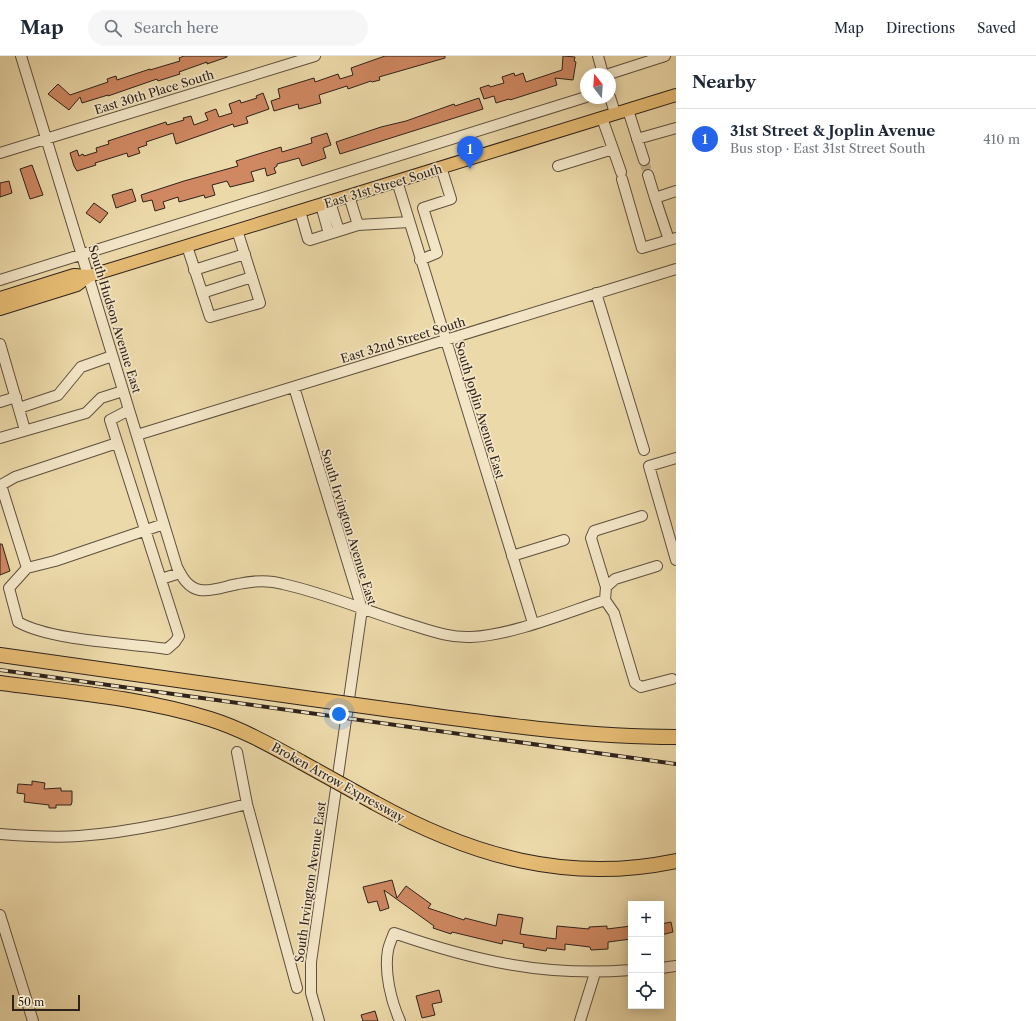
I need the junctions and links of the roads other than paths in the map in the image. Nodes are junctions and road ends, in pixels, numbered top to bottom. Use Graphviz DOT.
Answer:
graph roads {
  1 [pos="21,56"];
  2 [pos="315,56"];
  3 [pos="598,56"];
  4 [pos="665,56"];
  5 [pos="601,68"];
  6 [pos="616,72"];
  7 [pos="676,95"];
  8 [pos="580,100"];
  9 [pos="612,104"];
  10 [pos="628,110"];
  11 [pos="616,114"];
  12 [pos="602,118"];
  13 [pos="676,128"];
  14 [pos="45,139"];
  15 [pos="637,140"];
  16 [pos="613,149"];
  17 [pos="0,153"];
  18 [pos="644,160"];
  19 [pos="558,166"];
  20 [pos="442,168"];
  21 [pos="648,176"];
  22 [pos="397,181"];
  23 [pos="676,191"];
  24 [pos="349,196"];
  25 [pos="655,198"];
  26 [pos="325,203"];
  27 [pos="300,211"];
  28 [pos="409,222"];
  29 [pos="358,226"];
  30 [pos="237,230"];
  31 [pos="334,233"];
  32 [pos="673,239"];
  33 [pos="187,246"];
  34 [pos="82,254"];
  35 [pos="245,254"];
  36 [pos="420,260"];
  37 [pos="676,268"];
  38 [pos="194,270"];
  39 [pos="89,276"];
  40 [pos="252,277"];
  41 [pos="0,280"];
  42 [pos="202,293"];
  43 [pos="596,294"];
  44 [pos="0,298"];
  45 [pos="0,309"];
  46 [pos="444,341"];
  47 [pos="0,344"];
  48 [pos="112,356"];
  49 [pos="294,388"];
  50 [pos="123,391"];
  51 [pos="16,398"];
  52 [pos="0,402"];
  53 [pos="19,408"];
  54 [pos="129,410"];
  55 [pos="25,430"];
  56 [pos="137,435"];
  57 [pos="0,438"];
  58 [pos="117,443"];
  59 [pos="644,450"];
  60 [pos="676,458"];
  61 [pos="642,516"];
  62 [pos="164,524"];
  63 [pos="145,529"];
  64 [pos="564,540"];
  65 [pos="512,556"];
  66 [pos="676,560"];
  67 [pos="657,566"];
  68 [pos="27,568"];
  69 [pos="180,573"];
  70 [pos="161,579"];
  71 [pos="606,587"];
  72 [pos="605,600"];
  73 [pos="362,609"];
  74 [pos="533,623"];
  75 [pos="0,656"];
  76 [pos="672,679"];
  77 [pos="0,682"];
  78 [pos="676,736"];
  79 [pos="237,752"];
  80 [pos="247,804"];
  81 [pos="0,834"];
  82 [pos="676,861"];
  83 [pos="0,915"];
  84 [pos="676,966"];
  85 [pos="664,968"];
  86 [pos="628,970"];
  87 [pos="595,973"];
  88 [pos="297,988"];
  89 [pos="33,1021"];
  90 [pos="319,1021"];
  91 [pos="400,1021"];
  92 [pos="580,1021"];
  1 -- 14 [label="street, South Hudson Avenue East"];
  2 -- 14 [label="street, East 30th Place South"];
  3 -- 5 [label="street"];
  4 -- 6 [label="street"];
  7 -- 10 [label="main road, East 31st Street South"];
  8 -- 34 [label="street, East 31st Street South"];
  9 -- 11 [label="street"];
  10 -- 11 [label="main road, East 31st Street South"];
  10 -- 15 [label="street"];
  11 -- 12 [label="main road, East 31st Street South"];
  12 -- 16 [label="street"];
  12 -- 20 [label="main road, East 31st Street South"];
  13 -- 15 [label="street"];
  14 -- 17 [label="street, East 30th Place South"];
  14 -- 34 [label="street, South Hudson Avenue East"];
  15 -- 18 [label="street"];
  16 -- 19 [label="street"];
  16 -- 32 [label="street"];
  20 -- 22 [label="main road, East 31st Street South"];
  20 -- 36 [label="street"];
  21 -- 25 [label="street"];
  22 -- 24 [label="main road, East 31st Street South"];
  22 -- 28 [label="street, South Joplin Avenue East"];
  23 -- 25 [label="street"];
  24 -- 26 [label="main road, East 31st Street South"];
  24 -- 29 [label="street"];
  25 -- 32 [label="street"];
  26 -- 27 [label="main road, East 31st Street South"];
  26 -- 31 [label="street"];
  27 -- 30 [label="main road, East 31st Street South"];
  27 -- 31 [label="street"];
  28 -- 29 [label="street"];
  28 -- 36 [label="street, South Joplin Avenue East"];
  29 -- 31 [label="street"];
  30 -- 33 [label="main road, East 31st Street South"];
  30 -- 35 [label="street"];
  33 -- 38 [label="street"];
  33 -- 39 [label="main road, East 31st Street South"];
  34 -- 39 [label="street, South Hudson Avenue East"];
  34 -- 41 [label="street, East 31st Street South"];
  35 -- 38 [label="street"];
  35 -- 40 [label="street"];
  36 -- 46 [label="street, South Joplin Avenue East"];
  37 -- 43 [label="street, East 32nd Street South"];
  38 -- 42 [label="street"];
  39 -- 44 [label="main road, East 31st Street South"];
  39 -- 45 [label="main road, East 31st Street South"];
  39 -- 48 [label="street, South Hudson Avenue East"];
  40 -- 42 [label="street"];
  40 -- 42 [label="street"];
  43 -- 46 [label="street, East 32nd Street South"];
  43 -- 59 [label="street"];
  46 -- 49 [label="street, East 32nd Street South"];
  46 -- 65 [label="street, South Joplin Avenue East"];
  47 -- 51 [label="street"];
  48 -- 50 [label="street, South Hudson Avenue East"];
  48 -- 53 [label="street"];
  49 -- 56 [label="street, East 32nd Street South"];
  49 -- 73 [label="street, South Irvington Avenue East"];
  50 -- 54 [label="street, South Hudson Avenue East"];
  50 -- 55 [label="street"];
  51 -- 52 [label="street"];
  51 -- 53 [label="street"];
  53 -- 55 [label="street"];
  54 -- 56 [label="street, South Hudson Avenue East"];
  54 -- 58 [label="street"];
  55 -- 57 [label="street"];
  56 -- 62 [label="street, South Hudson Avenue East"];
  58 -- 63 [label="street"];
  58 -- 68 [label="street"];
  60 -- 66 [label="street"];
  61 -- 71 [label="street"];
  62 -- 63 [label="street"];
  62 -- 69 [label="street, South Hudson Avenue East"];
  63 -- 68 [label="street"];
  63 -- 70 [label="street"];
  64 -- 65 [label="street"];
  65 -- 74 [label="street, South Joplin Avenue East"];
  67 -- 71 [label="street"];
  68 -- 70 [label="street"];
  69 -- 70 [label="street"];
  69 -- 73 [label="street, South Hudson Avenue East"];
  71 -- 72 [label="street"];
  72 -- 74 [label="street"];
  72 -- 76 [label="street"];
  73 -- 74 [label="street"];
  73 -- 90 [label="street, South Irvington Avenue East"];
  75 -- 78 [label="highway, bridge"];
  77 -- 82 [label="highway, Broken Arrow Expressway, bridge"];
  79 -- 80 [label="street"];
  80 -- 81 [label="street"];
  80 -- 88 [label="street"];
  83 -- 89 [label="street"];
  84 -- 85 [label="street"];
  86 -- 87 [label="street"];
  87 -- 91 [label="street"];
  87 -- 92 [label="street"];
}
